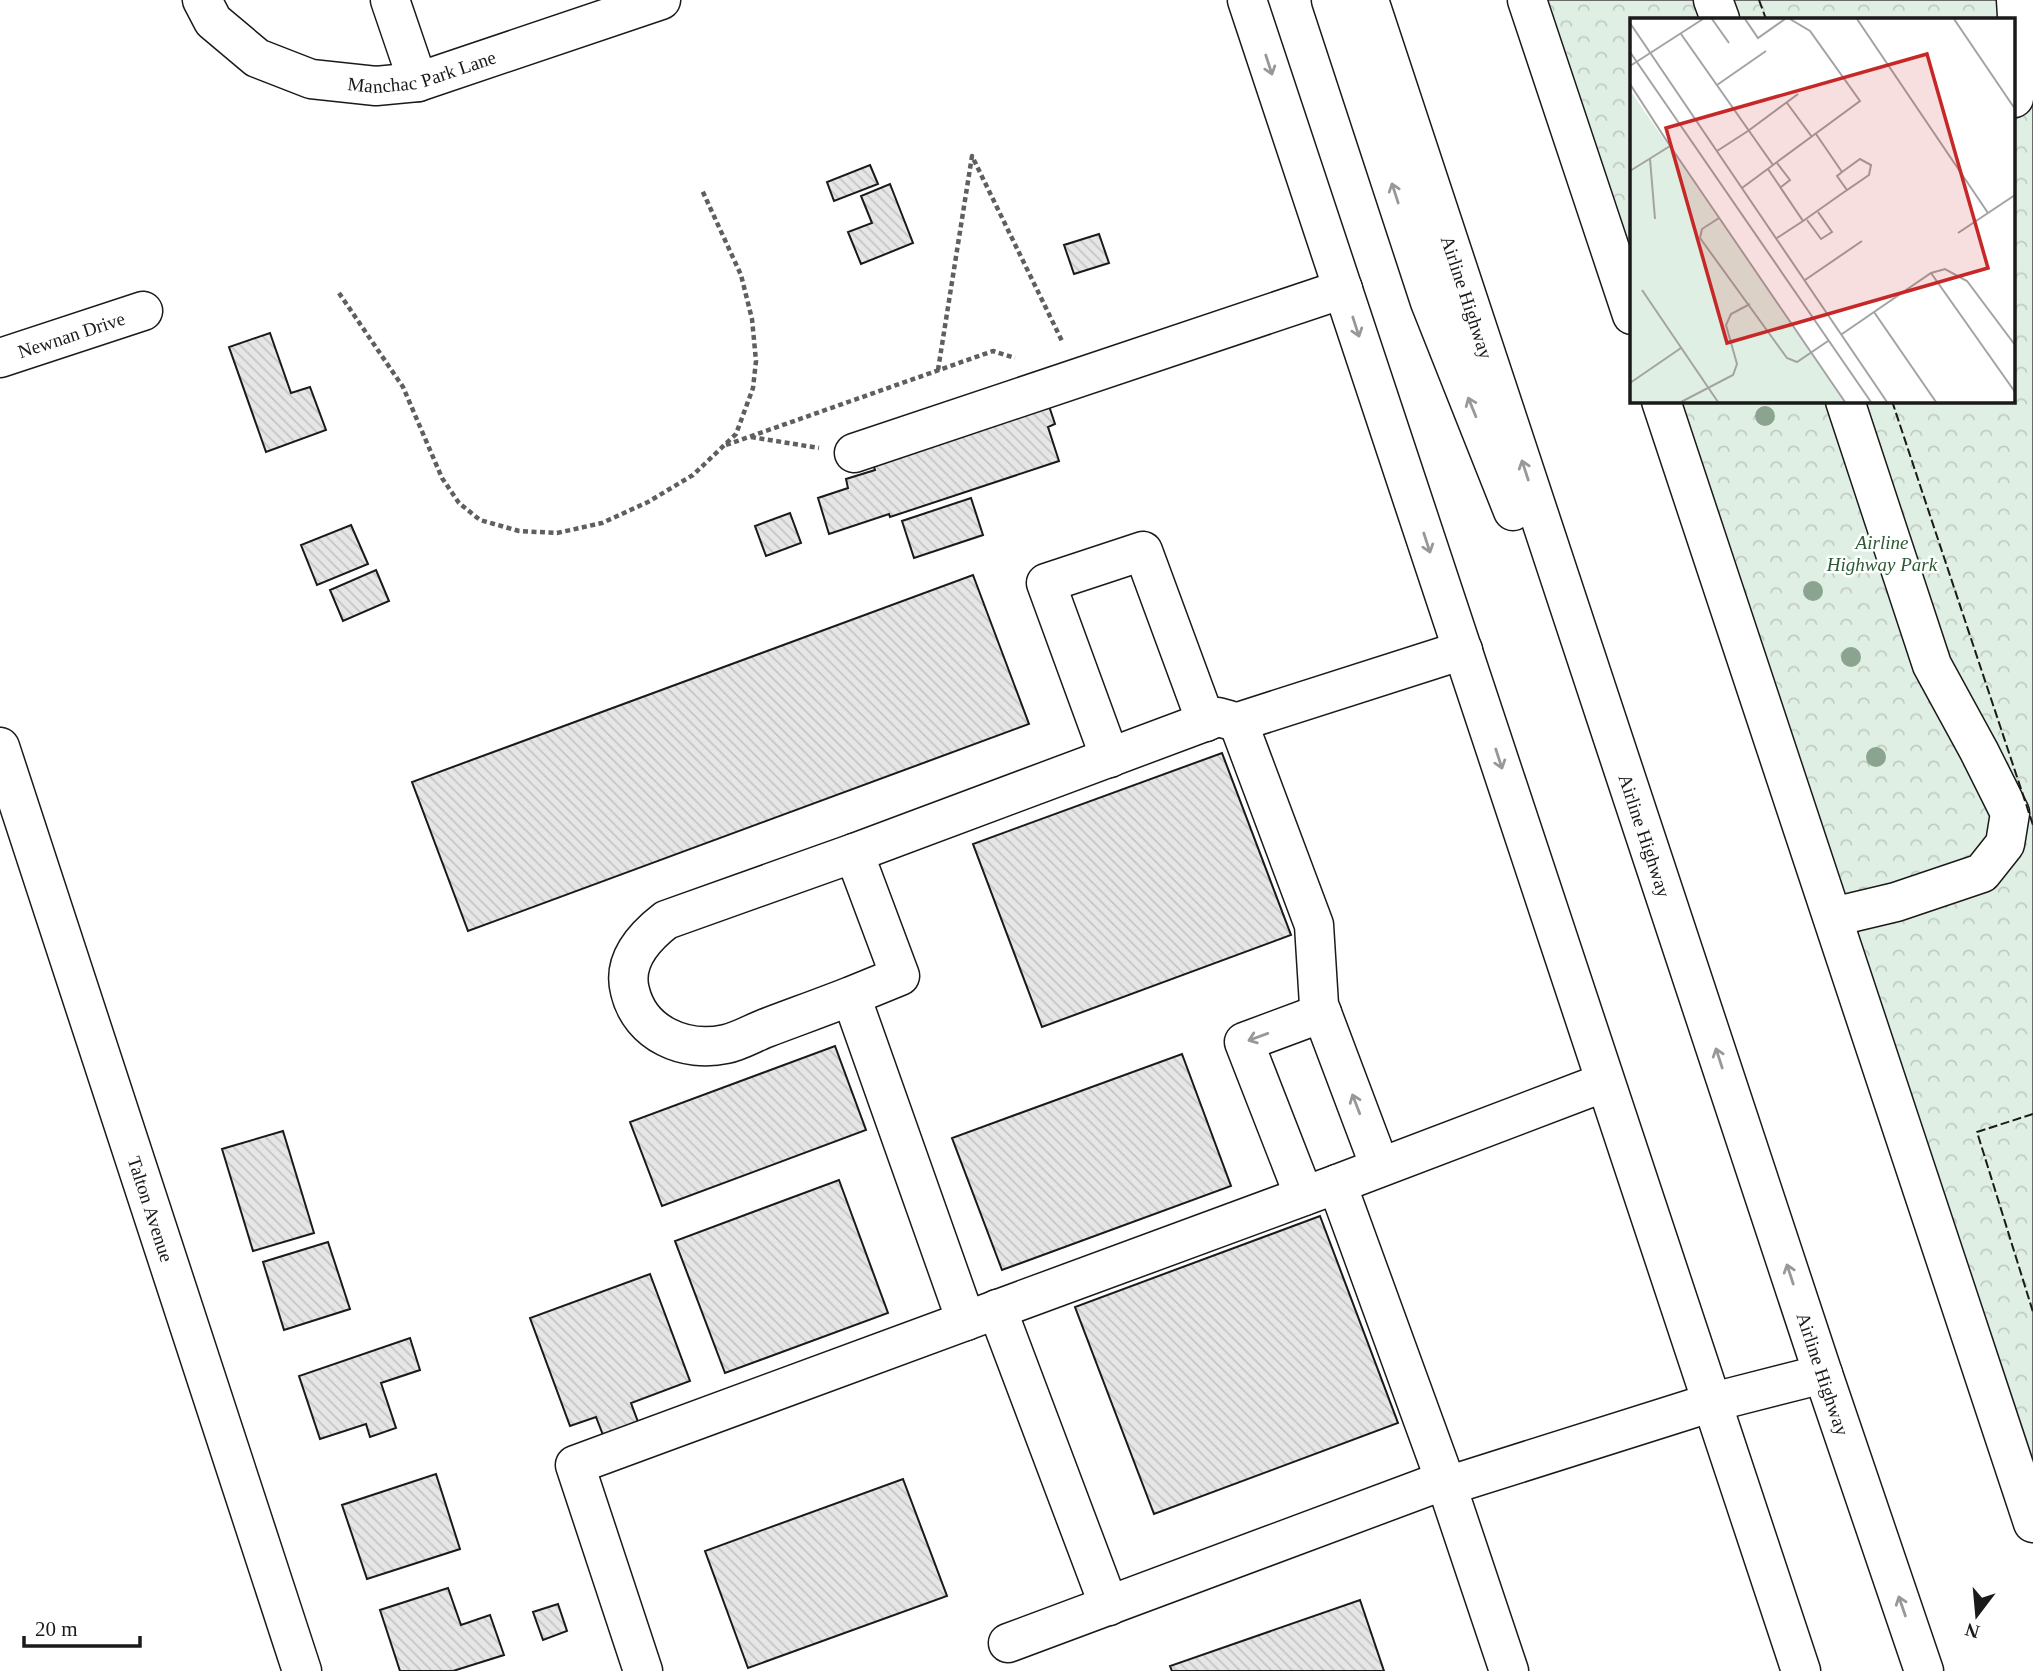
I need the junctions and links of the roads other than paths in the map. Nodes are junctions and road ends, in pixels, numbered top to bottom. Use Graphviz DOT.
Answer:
graph roads {
  1 [pos="202,0"];
  2 [pos="390,0"];
  3 [pos="661,0"];
  4 [pos="1247,0"];
  5 [pos="1331,0"];
  6 [pos="1369,0"];
  7 [pos="1527,0"];
  8 [pos="1713,0"];
  9 [pos="2016,0"];
  10 [pos="1720,18"];
  11 [pos="2016,81"];
  12 [pos="418,82"];
  13 [pos="1343,289"];
  14 [pos="1630,309"];
  15 [pos="143,310"];
  16 [pos="0,358"];
  17 [pos="1661,402"];
  18 [pos="1845,402"];
  19 [pos="854,453"];
  20 [pos="1462,650"];
  21 [pos="1222,722"];
  22 [pos="0,747"];
  23 [pos="1110,758"];
  24 [pos="1645,834"];
  25 [pos="854,853"];
  26 [pos="1833,917"];
  27 [pos="851,996"];
  28 [pos="1322,1013"];
  29 [pos="1605,1082"];
  30 [pos="1380,1167"];
  31 [pos="1321,1190"];
  32 [pos="982,1315"];
  33 [pos="1824,1374"];
  34 [pos="1713,1402"];
  35 [pos="1446,1483"];
  36 [pos="2033,1523"];
  37 [pos="1109,1606"];
  38 [pos="1008,1643"];
  39 [pos="302,1671"];
  40 [pos="643,1671"];
  41 [pos="1509,1671"];
  42 [pos="1801,1671"];
  43 [pos="1924,1671"];
  1 -- 12 [label="main road, Manchac Park Lane"];
  2 -- 12 [label="main road"];
  3 -- 12 [label="main road, Manchac Park Lane"];
  4 -- 13 [label="main road, one-way"];
  24 -- 5 [label="main road, one-way"];
  24 -- 6 [label="main road, Airline Highway, one-way"];
  7 -- 14 [label="main road"];
  8 -- 10 [label="main road"];
  9 -- 11 [label="main road"];
  13 -- 19 [label="main road"];
  13 -- 20 [label="main road, one-way"];
  15 -- 16 [label="main road, Newnan Drive"];
  17 -- 26 [label="main road"];
  18 -- 26 [label="main road"];
  20 -- 21 [label="main road"];
  20 -- 29 [label="main road, one-way"];
  21 -- 23 [label="main road"];
  21 -- 23 [label="main road"];
  21 -- 28 [label="main road"];
  22 -- 39 [label="main road, Talton Avenue"];
  23 -- 25 [label="main road"];
  33 -- 24 [label="main road, Airline Highway, one-way"];
  25 -- 27 [label="main road"];
  25 -- 27 [label="main road"];
  26 -- 36 [label="main road"];
  27 -- 32 [label="main road"];
  30 -- 28 [label="main road, one-way"];
  28 -- 31 [label="main road, one-way"];
  29 -- 30 [label="main road"];
  29 -- 34 [label="main road"];
  30 -- 31 [label="main road"];
  31 -- 32 [label="main road"];
  31 -- 35 [label="main road"];
  32 -- 37 [label="main road"];
  32 -- 40 [label="main road"];
  33 -- 34 [label="main road"];
  43 -- 33 [label="main road, Airline Highway, one-way"];
  34 -- 35 [label="main road"];
  34 -- 42 [label="main road"];
  35 -- 37 [label="main road"];
  35 -- 41 [label="main road"];
  37 -- 38 [label="main road"];
}
